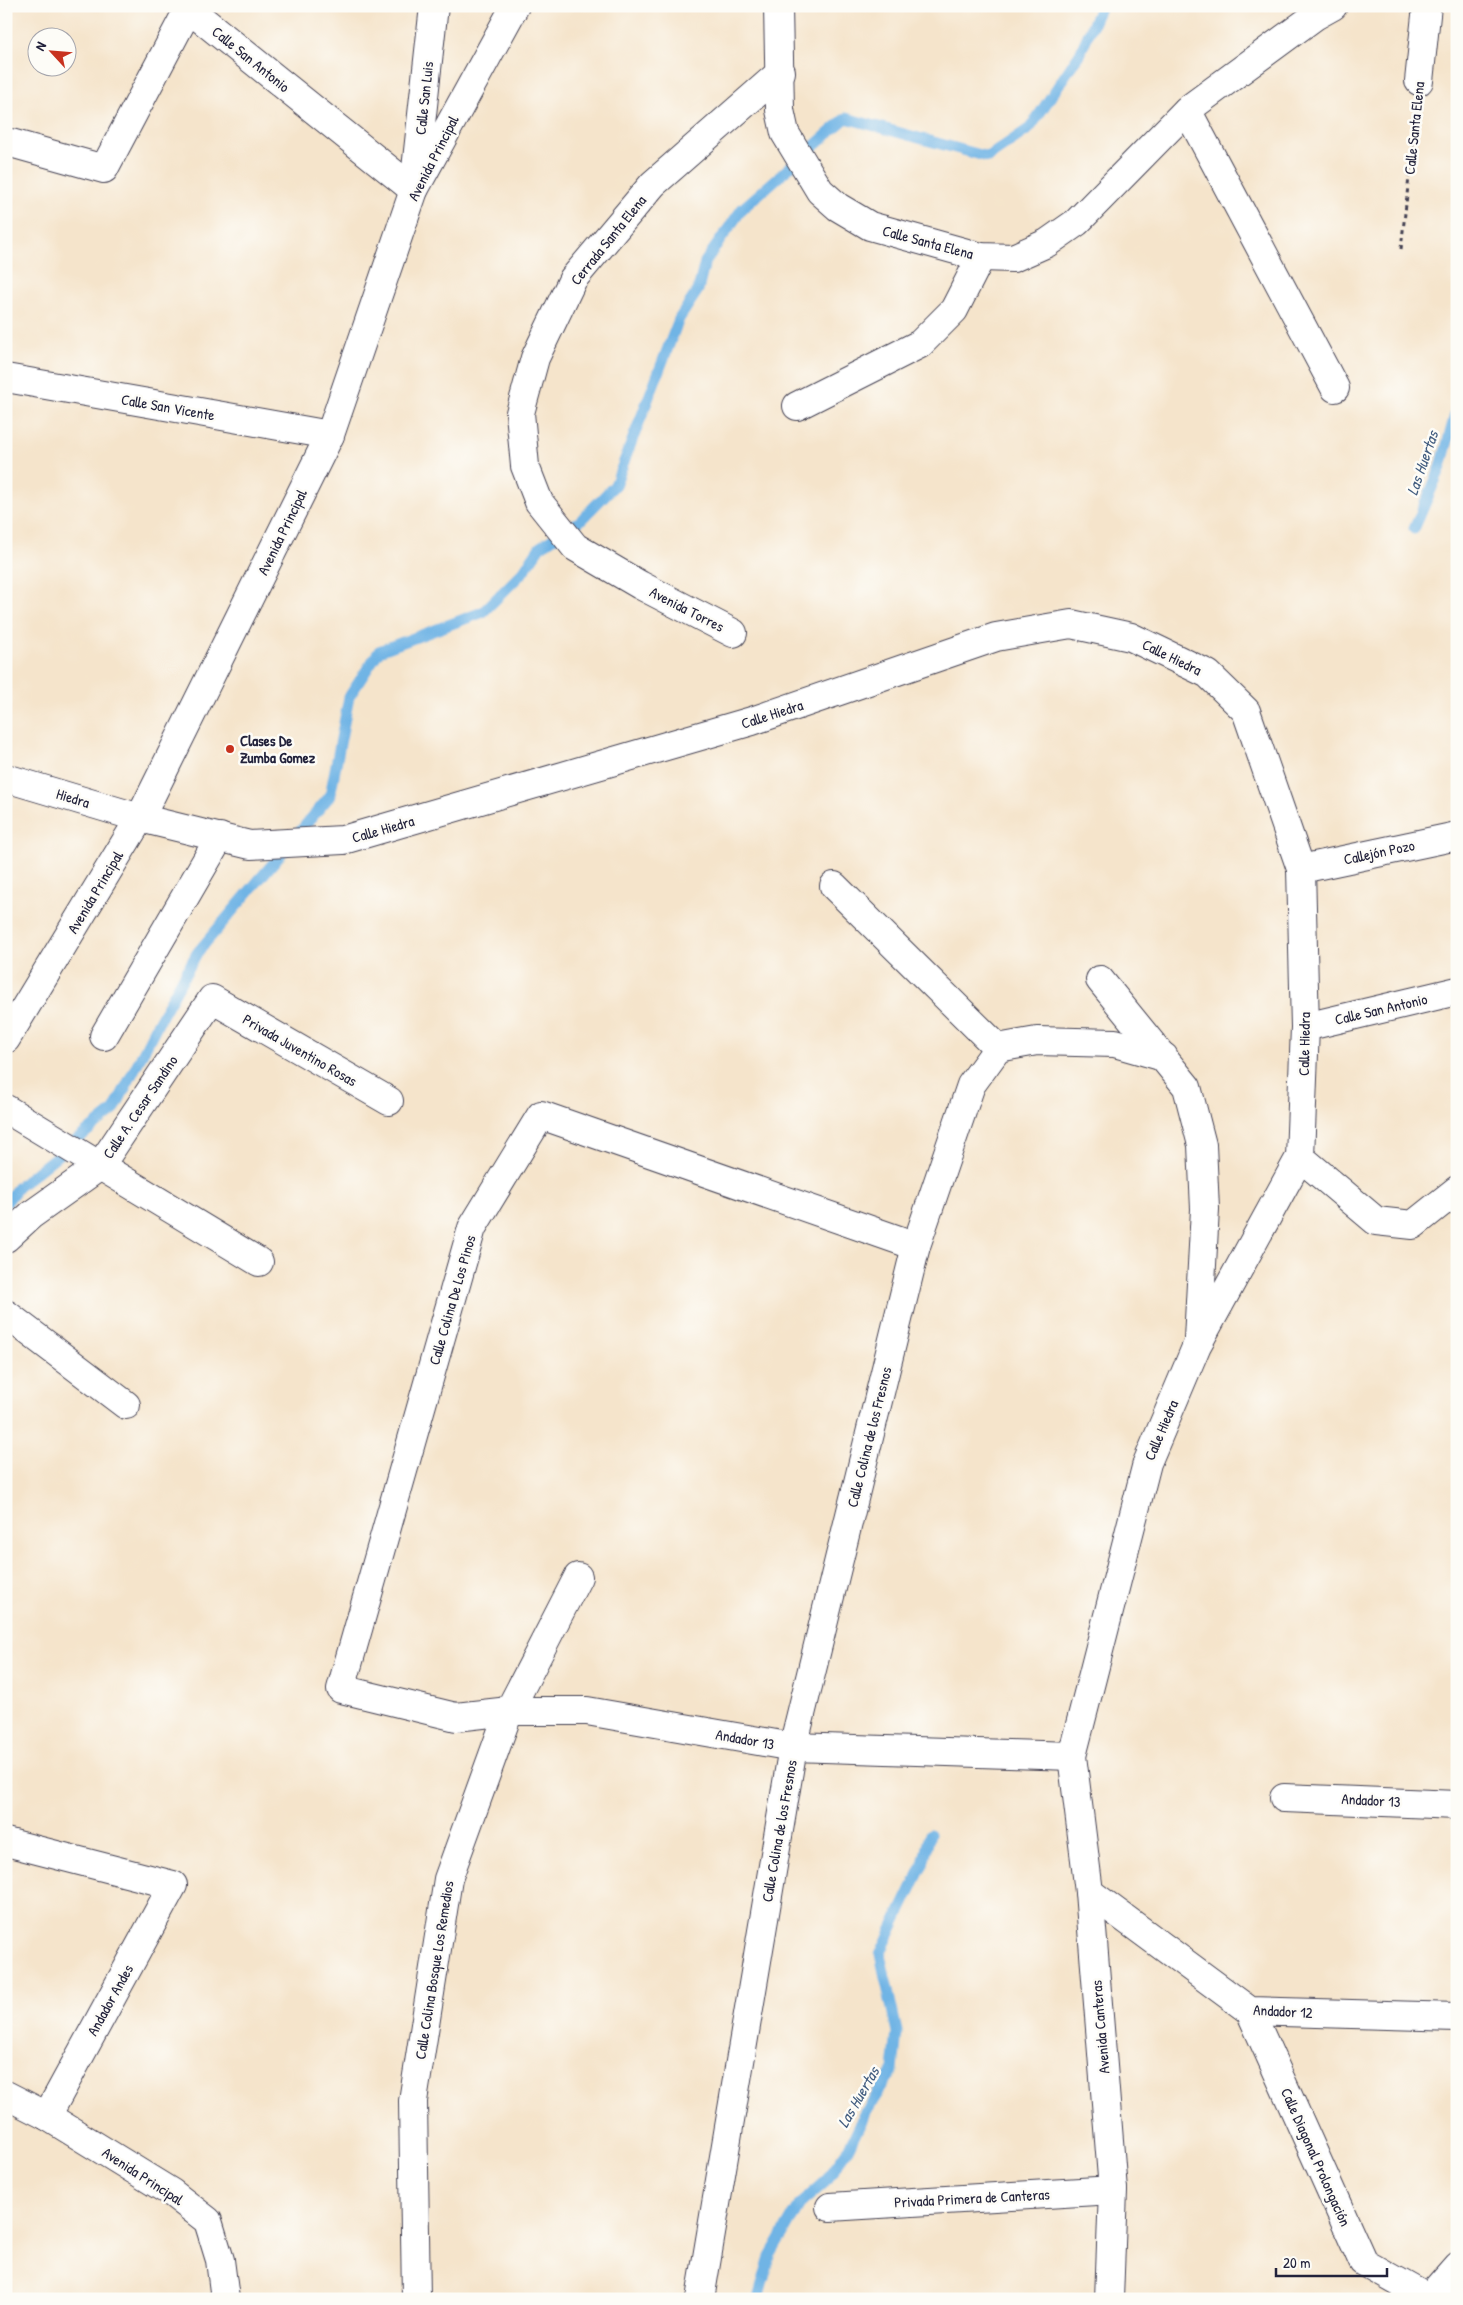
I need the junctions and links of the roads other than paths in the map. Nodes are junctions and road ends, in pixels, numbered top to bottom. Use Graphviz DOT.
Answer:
graph roads {
  1 [pos="434,6"];
  2 [pos="515,6"];
  3 [pos="778,6"];
  4 [pos="1332,6"];
  5 [pos="1427,6"];
  6 [pos="189,8"];
  7 [pos="781,72"];
  8 [pos="1419,81"];
  9 [pos="1187,110"];
  10 [pos="11,143"];
  11 [pos="414,190"];
  12 [pos="981,257"];
  13 [pos="6,378"];
  14 [pos="1335,388"];
  15 [pos="797,406"];
  16 [pos="330,435"];
  17 [pos="640,585"];
  18 [pos="733,633"];
  19 [pos="6,778"];
  20 [pos="140,818"];
  21 [pos="1457,836"];
  22 [pos="220,837"];
  23 [pos="1301,869"];
  24 [pos="834,886"];
  25 [pos="1100,980"];
  26 [pos="1457,991"];
  27 [pos="212,999"];
  28 [pos="1305,1027"];
  29 [pos="104,1036"];
  30 [pos="6,1039"];
  31 [pos="998,1048"];
  32 [pos="1164,1057"];
  33 [pos="389,1101"];
  34 [pos="7,1110"];
  35 [pos="1300,1157"];
  36 [pos="89,1160"];
  37 [pos="1457,1190"];
  38 [pos="6,1238"];
  39 [pos="916,1246"];
  40 [pos="259,1262"];
  41 [pos="6,1314"];
  42 [pos="1197,1346"];
  43 [pos="126,1405"];
  44 [pos="578,1578"];
  45 [pos="509,1710"];
  46 [pos="793,1748"];
  47 [pos="1072,1756"];
  48 [pos="1284,1798"];
  49 [pos="1457,1805"];
  50 [pos="6,1842"];
  51 [pos="1089,1892"];
  52 [pos="1250,2011"];
  53 [pos="1457,2017"];
  54 [pos="6,2095"];
  55 [pos="47,2116"];
  56 [pos="1114,2190"];
  57 [pos="830,2207"];
  58 [pos="1457,2266"];
  59 [pos="1428,2298"];
  60 [pos="225,2299"];
  61 [pos="416,2299"];
  62 [pos="700,2299"];
  63 [pos="1109,2299"];
  1 -- 11 [label="street, Calle San Luis"];
  2 -- 11 [label="street, Avenida Principal"];
  3 -- 7 [label="street, Calle Santa Elena"];
  4 -- 9 [label="street, Calle Santa Elena"];
  5 -- 8 [label="street, Calle Santa Elena"];
  6 -- 10 [label="street, Calle San Antonio"];
  6 -- 11 [label="street, Calle San Antonio"];
  7 -- 12 [label="street, Calle Santa Elena"];
  7 -- 17 [label="street, Cerrada Santa Elena"];
  9 -- 12 [label="street, Calle Santa Elena"];
  9 -- 14 [label="street"];
  11 -- 16 [label="street, Avenida Principal"];
  12 -- 15 [label="street"];
  13 -- 16 [label="street, Calle San Vicente"];
  16 -- 20 [label="street, Avenida Principal"];
  17 -- 18 [label="street, Avenida Torres"];
  19 -- 20 [label="street, Hiedra"];
  20 -- 22 [label="street, Calle Hiedra"];
  20 -- 30 [label="street, Avenida Principal"];
  21 -- 23 [label="street, Callejón Pozo"];
  22 -- 23 [label="street, Calle Hiedra"];
  22 -- 29 [label="street"];
  23 -- 28 [label="street, Calle Hiedra"];
  24 -- 31 [label="street"];
  25 -- 32 [label="street"];
  26 -- 28 [label="street, Calle San Antonio"];
  27 -- 33 [label="street, Privada Juventino Rosas"];
  27 -- 36 [label="street, Calle A. Cesar Sandino"];
  28 -- 35 [label="street, Calle Hiedra"];
  31 -- 32 [label="street"];
  31 -- 39 [label="street, Calle Colina de los Fresnos"];
  32 -- 42 [label="street"];
  34 -- 36 [label="street"];
  35 -- 37 [label="street"];
  35 -- 42 [label="street, Calle Hiedra"];
  36 -- 38 [label="street, Calle A. Cesar Sandino"];
  36 -- 40 [label="street"];
  39 -- 45 [label="street, Calle Colina De Los Pinos"];
  39 -- 46 [label="street, Calle Colina de los Fresnos"];
  41 -- 43 [label="street"];
  42 -- 47 [label="street, Calle Hiedra"];
  44 -- 45 [label="street, Calle Colina Bosque Los Remedios"];
  45 -- 46 [label="street, Andador 13"];
  45 -- 61 [label="street, Calle Colina Bosque Los Remedios"];
  46 -- 47 [label="street, Andador 13"];
  46 -- 62 [label="street, Calle Colina de los Fresnos"];
  47 -- 51 [label="street, Avenida Canteras"];
  48 -- 49 [label="street, Andador 13"];
  50 -- 55 [label="street, Andador Andes"];
  51 -- 52 [label="street, Andador 12"];
  51 -- 56 [label="street, Avenida Canteras"];
  52 -- 53 [label="street, Andador 12"];
  52 -- 59 [label="street, Calle Diagonal Prolongación"];
  54 -- 55 [label="street, Avenida Principal"];
  55 -- 60 [label="street, Avenida Principal"];
  56 -- 57 [label="street, Privada Primera de Canteras"];
  56 -- 63 [label="street, Avenida Canteras"];
  58 -- 59 [label="street"];
}
